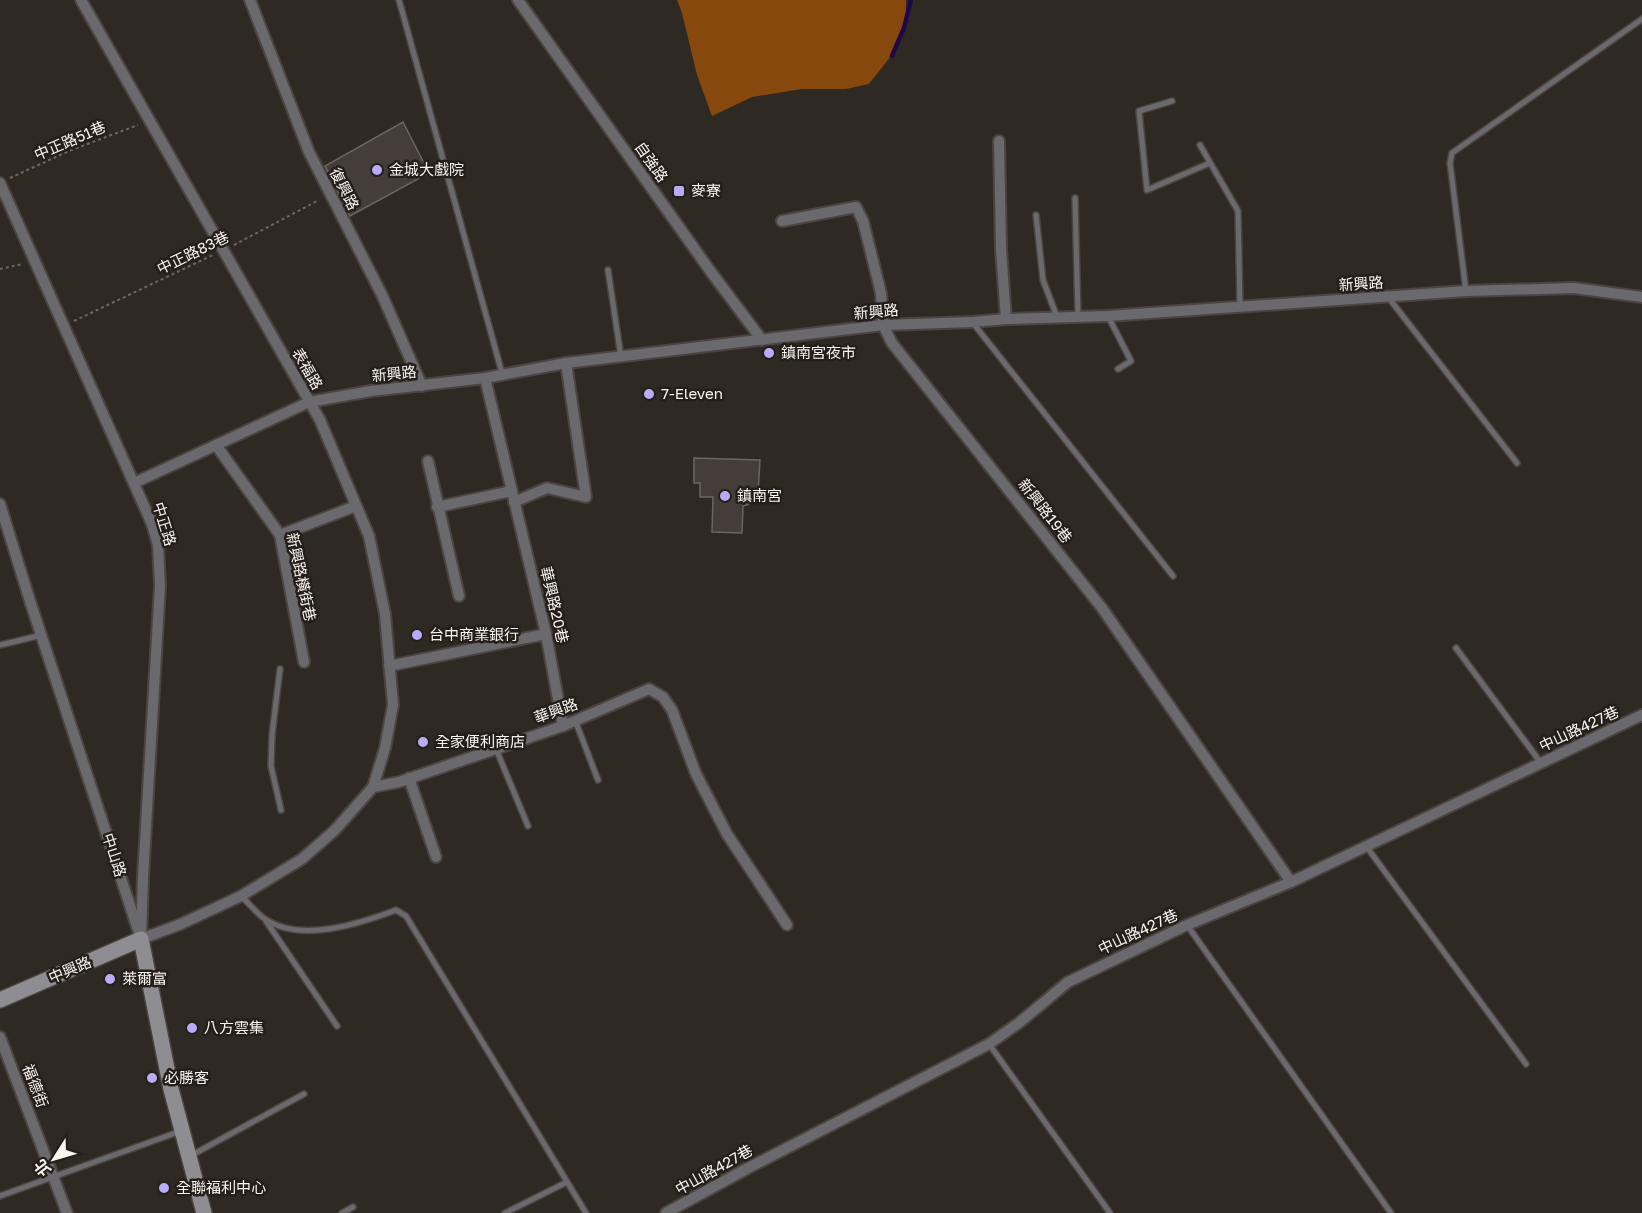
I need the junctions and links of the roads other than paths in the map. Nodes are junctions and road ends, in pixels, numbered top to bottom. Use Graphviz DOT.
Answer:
graph roads {
  1 [pos="81,0"];
  2 [pos="250,0"];
  3 [pos="399,0"];
  4 [pos="518,0"];
  5 [pos="1642,19"];
  6 [pos="1172,101"];
  7 [pos="999,141"];
  8 [pos="1200,145"];
  9 [pos="1210,163"];
  10 [pos="5,181"];
  11 [pos="1075,198"];
  12 [pos="1036,215"];
  13 [pos="782,221"];
  14 [pos="608,270"];
  15 [pos="1466,291"];
  16 [pos="1388,297"];
  17 [pos="1642,297"];
  18 [pos="1240,307"];
  19 [pos="1108,316"];
  20 [pos="1057,317"];
  21 [pos="1078,317"];
  22 [pos="1006,318"];
  23 [pos="973,322"];
  24 [pos="883,325"];
  25 [pos="762,340"];
  26 [pos="621,357"];
  27 [pos="566,363"];
  28 [pos="1118,369"];
  29 [pos="502,373"];
  30 [pos="484,378"];
  31 [pos="422,386"];
  32 [pos="309,402"];
  33 [pos="216,445"];
  34 [pos="428,461"];
  35 [pos="1517,463"];
  36 [pos="134,483"];
  37 [pos="513,496"];
  38 [pos="0,504"];
  39 [pos="356,506"];
  40 [pos="437,507"];
  41 [pos="280,535"];
  42 [pos="1173,576"];
  43 [pos="459,596"];
  44 [pos="546,634"];
  45 [pos="42,635"];
  46 [pos="0,645"];
  47 [pos="1456,648"];
  48 [pos="304,662"];
  49 [pos="389,666"];
  50 [pos="279,669"];
  51 [pos="1642,715"];
  52 [pos="575,720"];
  53 [pos="563,726"];
  54 [pos="496,747"];
  55 [pos="1541,763"];
  56 [pos="409,778"];
  57 [pos="598,780"];
  58 [pos="373,787"];
  59 [pos="281,810"];
  60 [pos="528,826"];
  61 [pos="1366,846"];
  62 [pos="436,857"];
  63 [pos="1291,882"];
  64 [pos="242,896"];
  65 [pos="265,919"];
  66 [pos="787,925"];
  67 [pos="1188,925"];
  68 [pos="141,939"];
  69 [pos="0,1000"];
  70 [pos="337,1026"];
  71 [pos="0,1037"];
  72 [pos="989,1044"];
  73 [pos="1526,1064"];
  74 [pos="304,1094"];
  75 [pos="183,1130"];
  76 [pos="189,1156"];
  77 [pos="53,1176"];
  78 [pos="567,1182"];
  79 [pos="0,1196"];
  80 [pos="353,1207"];
  81 [pos="67,1213"];
  82 [pos="204,1213"];
  83 [pos="342,1213"];
  84 [pos="505,1213"];
  85 [pos="586,1213"];
  86 [pos="666,1213"];
  87 [pos="1110,1213"];
  88 [pos="1391,1213"];
  1 -- 32 [label="street, 表福路"];
  2 -- 31 [label="street, 復興路"];
  3 -- 29 [label="lane"];
  4 -- 25 [label="street, 自強路"];
  5 -- 15 [label="lane"];
  6 -- 9 [label="lane"];
  7 -- 22 [label="street"];
  8 -- 9 [label="lane"];
  9 -- 18 [label="lane"];
  10 -- 36 [label="street, 中正路"];
  11 -- 21 [label="lane"];
  12 -- 20 [label="lane"];
  13 -- 24 [label="street, 新興路19巷"];
  14 -- 26 [label="lane"];
  15 -- 16 [label="street, 新興路"];
  15 -- 17 [label="street, 新興路"];
  16 -- 18 [label="street, 新興路"];
  16 -- 35 [label="lane"];
  18 -- 19 [label="street, 新興路"];
  19 -- 21 [label="street, 新興路"];
  19 -- 28 [label="lane"];
  20 -- 21 [label="street, 新興路"];
  20 -- 22 [label="street, 新興路"];
  22 -- 23 [label="street, 新興路"];
  23 -- 24 [label="street, 新興路"];
  23 -- 42 [label="lane"];
  24 -- 25 [label="street, 新興路"];
  24 -- 63 [label="street, 新興路19巷"];
  25 -- 26 [label="street, 新興路"];
  26 -- 27 [label="street, 新興路"];
  27 -- 29 [label="street, 新興路"];
  27 -- 37 [label="street"];
  29 -- 30 [label="street, 新興路"];
  30 -- 31 [label="street, 新興路"];
  30 -- 37 [label="street, 華興路20巷"];
  31 -- 32 [label="street, 新興路"];
  32 -- 33 [label="street, 新興路"];
  32 -- 39 [label="street, 表福路"];
  33 -- 36 [label="street, 新興路"];
  33 -- 41 [label="street, 新興路橫街巷"];
  34 -- 40 [label="street"];
  36 -- 68 [label="street, 中正路"];
  37 -- 40 [label="street"];
  37 -- 44 [label="street, 華興路20巷"];
  38 -- 45 [label="street, 中山路"];
  39 -- 41 [label="street"];
  39 -- 49 [label="street, 表福路"];
  40 -- 43 [label="street"];
  41 -- 48 [label="street, 新興路橫街巷"];
  44 -- 49 [label="street"];
  44 -- 53 [label="street, 華興路20巷"];
  45 -- 46 [label="lane"];
  45 -- 68 [label="street, 中山路"];
  47 -- 55 [label="lane"];
  49 -- 58 [label="street, 表福路"];
  50 -- 59 [label="lane"];
  51 -- 55 [label="street, 中山路427巷"];
  52 -- 53 [label="street, 華興路"];
  52 -- 57 [label="lane"];
  52 -- 66 [label="street, 華興路"];
  53 -- 54 [label="street, 華興路"];
  54 -- 56 [label="street, 華興路"];
  54 -- 60 [label="lane"];
  55 -- 61 [label="street, 中山路427巷"];
  56 -- 58 [label="street, 華興路"];
  56 -- 62 [label="street"];
  58 -- 64 [label="street"];
  61 -- 63 [label="street, 中山路427巷"];
  61 -- 73 [label="lane"];
  63 -- 67 [label="street, 中山路427巷"];
  64 -- 65 [label="lane"];
  64 -- 68 [label="street"];
  65 -- 70 [label="lane"];
  65 -- 78 [label="lane"];
  67 -- 72 [label="street, 中山路427巷"];
  67 -- 88 [label="lane"];
  68 -- 69 [label="street, 中興路"];
  68 -- 75 [label="street, 中山路"];
  71 -- 77 [label="street, 福德街"];
  72 -- 86 [label="street, 中山路427巷"];
  72 -- 87 [label="lane"];
  74 -- 76 [label="lane"];
  75 -- 76 [label="street, 中山路"];
  75 -- 77 [label="lane"];
  76 -- 82 [label="street, 中山路"];
  77 -- 79 [label="lane"];
  77 -- 81 [label="street, 福德街"];
  78 -- 84 [label="lane"];
  78 -- 85 [label="lane"];
  80 -- 83 [label="lane"];
}
